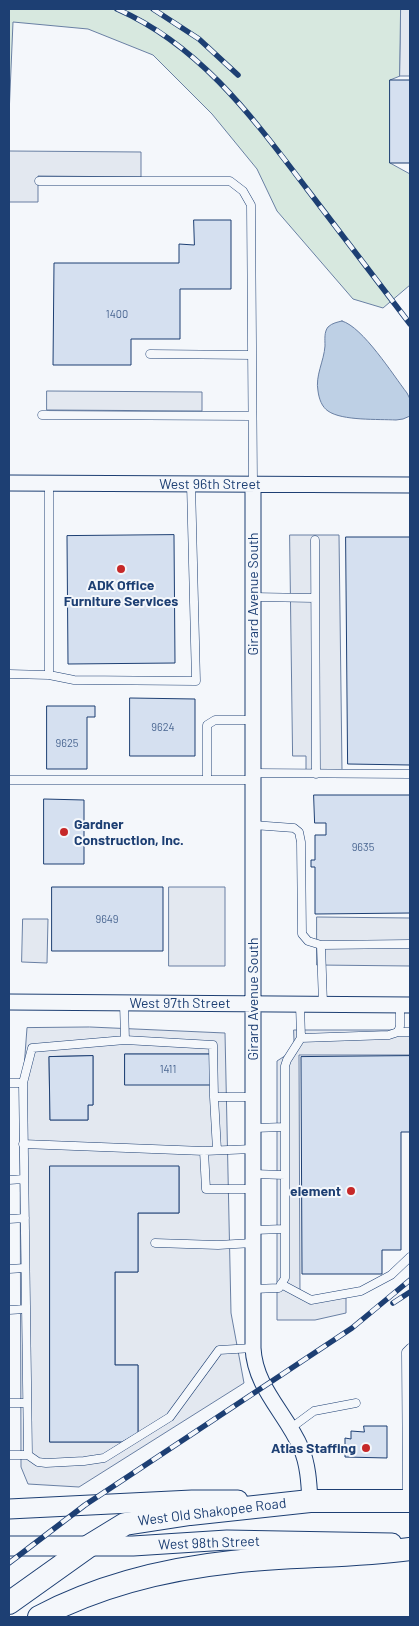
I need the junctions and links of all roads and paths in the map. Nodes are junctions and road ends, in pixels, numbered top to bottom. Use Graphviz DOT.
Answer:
graph roads {
  1 [pos="39,181"];
  2 [pos="150,354"];
  3 [pos="252,355"];
  4 [pos="42,415"];
  5 [pos="252,416"];
  6 [pos="9,483"];
  7 [pos="49,483"];
  8 [pos="191,484"];
  9 [pos="253,484"];
  10 [pos="410,485"];
  11 [pos="315,540"];
  12 [pos="253,597"];
  13 [pos="315,598"];
  14 [pos="9,674"];
  15 [pos="49,675"];
  16 [pos="253,720"];
  17 [pos="316,774"];
  18 [pos="410,774"];
  19 [pos="253,777"];
  20 [pos="9,780"];
  21 [pos="207,780"];
  22 [pos="253,825"];
  23 [pos="321,944"];
  24 [pos="410,944"];
  25 [pos="9,1002"];
  26 [pos="124,1003"];
  27 [pos="252,1004"];
  28 [pos="300,1004"];
  29 [pos="323,1004"];
  30 [pos="405,1005"];
  31 [pos="398,1032"];
  32 [pos="410,1032"];
  33 [pos="301,1038"];
  34 [pos="125,1040"];
  35 [pos="9,1083"];
  36 [pos="23,1083"];
  37 [pos="214,1097"];
  38 [pos="252,1098"];
  39 [pos="285,1127"];
  40 [pos="252,1128"];
  41 [pos="24,1144"];
  42 [pos="252,1149"];
  43 [pos="217,1150"];
  44 [pos="204,1151"];
  45 [pos="285,1175"];
  46 [pos="9,1180"];
  47 [pos="24,1180"];
  48 [pos="252,1182"];
  49 [pos="24,1218"];
  50 [pos="9,1219"];
  51 [pos="285,1229"];
  52 [pos="252,1237"];
  53 [pos="154,1244"];
  54 [pos="410,1257"];
  55 [pos="25,1268"];
  56 [pos="9,1269"];
  57 [pos="281,1284"];
  58 [pos="252,1289"];
  59 [pos="9,1310"];
  60 [pos="26,1310"];
  61 [pos="252,1348"];
  62 [pos="410,1348"];
  63 [pos="9,1403"];
  64 [pos="27,1403"];
  65 [pos="356,1403"];
  66 [pos="408,1415"];
  67 [pos="290,1428"];
  68 [pos="9,1455"];
  69 [pos="28,1455"];
  70 [pos="310,1500"];
  71 [pos="409,1501"];
  72 [pos="9,1509"];
  73 [pos="410,1543"];
  74 [pos="9,1546"];
  75 [pos="89,1546"];
  76 [pos="410,1550"];
  77 [pos="9,1604"];
  78 [pos="39,1617"];
  1 -- 3 [label="lane"];
  2 -- 3 [label="lane"];
  3 -- 5 [label="lane"];
  4 -- 5 [label="lane"];
  5 -- 9 [label="lane"];
  6 -- 7 [label="street, West 96th Street"];
  7 -- 8 [label="street, West 96th Street"];
  7 -- 15 [label="lane"];
  8 -- 9 [label="street, West 96th Street"];
  8 -- 15 [label="lane"];
  9 -- 10 [label="street, West 96th Street"];
  9 -- 12 [label="street, Girard Avenue South"];
  11 -- 13 [label="lane"];
  12 -- 13 [label="lane"];
  12 -- 16 [label="street, Girard Avenue South"];
  13 -- 17 [label="lane"];
  14 -- 15 [label="lane"];
  16 -- 19 [label="street, Girard Avenue South"];
  16 -- 21 [label="lane"];
  17 -- 18 [label="lane"];
  17 -- 19 [label="lane"];
  19 -- 21 [label="lane"];
  19 -- 22 [label="street, Girard Avenue South"];
  20 -- 21 [label="lane"];
  22 -- 23 [label="lane"];
  22 -- 27 [label="street, Girard Avenue South"];
  23 -- 24 [label="lane"];
  23 -- 29 [label="lane"];
  25 -- 26 [label="street, West 97th Street"];
  26 -- 27 [label="street, West 97th Street"];
  26 -- 34 [label="lane"];
  27 -- 28 [label="street, West 97th Street"];
  27 -- 38 [label="street, Girard Avenue South"];
  28 -- 29 [label="street, West 97th Street"];
  28 -- 33 [label="lane"];
  29 -- 30 [label="street, West 97th Street"];
  30 -- 31 [label="lane"];
  31 -- 32 [label="lane"];
  31 -- 33 [label="lane"];
  33 -- 39 [label="lane"];
  34 -- 36 [label="lane"];
  34 -- 37 [label="lane"];
  35 -- 36 [label="lane"];
  36 -- 41 [label="lane"];
  37 -- 38 [label="lane"];
  37 -- 43 [label="lane"];
  38 -- 40 [label="street, Girard Avenue South"];
  39 -- 40 [label="lane"];
  39 -- 45 [label="lane"];
  40 -- 42 [label="street, Girard Avenue South"];
  41 -- 44 [label="lane"];
  41 -- 47 [label="lane"];
  42 -- 43 [label="lane"];
  42 -- 48 [label="street, Girard Avenue South"];
  43 -- 44 [label="lane"];
  44 -- 48 [label="lane"];
  45 -- 48 [label="lane"];
  45 -- 51 [label="lane"];
  46 -- 47 [label="lane"];
  47 -- 49 [label="lane"];
  48 -- 52 [label="street, Girard Avenue South"];
  49 -- 50 [label="lane"];
  49 -- 55 [label="lane"];
  51 -- 52 [label="lane"];
  51 -- 57 [label="lane"];
  52 -- 53 [label="lane"];
  52 -- 58 [label="street, Girard Avenue South"];
  54 -- 57 [label="lane"];
  55 -- 56 [label="lane"];
  55 -- 60 [label="lane"];
  57 -- 58 [label="lane"];
  58 -- 61 [label="street, Girard Avenue South"];
  59 -- 60 [label="lane"];
  60 -- 64 [label="lane"];
  61 -- 67 [label="street, Girard Avenue South"];
  61 -- 69 [label="lane"];
  62 -- 66 [label="lane"];
  63 -- 64 [label="lane"];
  64 -- 69 [label="lane"];
  65 -- 67 [label="lane"];
  66 -- 71 [label="lane"];
  67 -- 70 [label="street, Girard Avenue South"];
  68 -- 69 [label="lane"];
  70 -- 71 [label="main road, West Old Shakopee Road"];
  70 -- 72 [label="street"];
  70 -- 75 [label="main road, West Old Shakopee Road"];
  73 -- 75 [label="street, West 98th Street"];
  74 -- 75 [label="street, West 98th Street"];
  75 -- 77 [label="main road, West Old Shakopee Road"];
  76 -- 78 [label="main road"];
}
